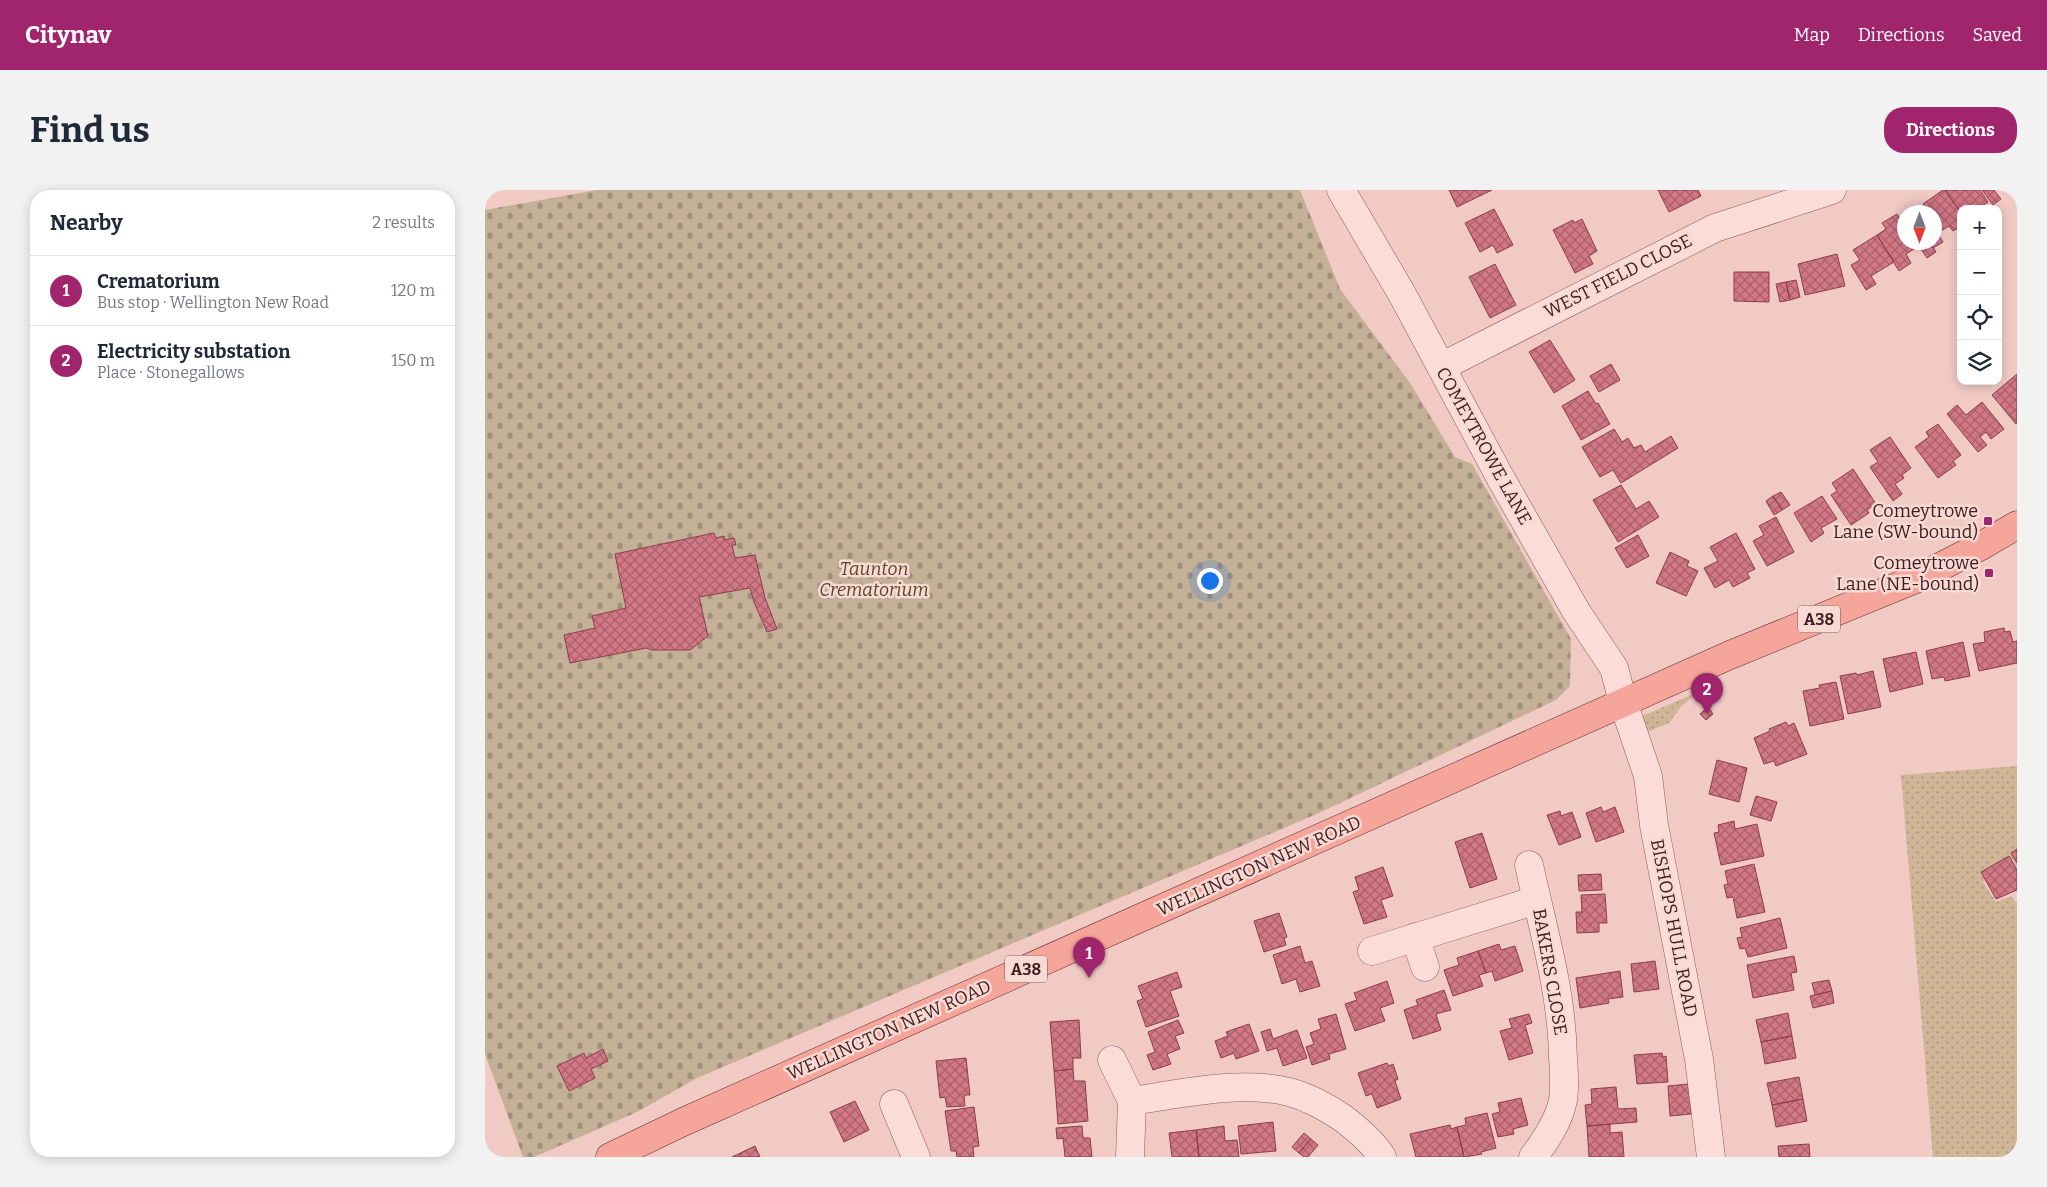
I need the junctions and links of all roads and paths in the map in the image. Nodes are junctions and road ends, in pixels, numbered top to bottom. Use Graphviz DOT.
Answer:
graph roads {
  1 [pos="1341,190"];
  2 [pos="1832,190"];
  3 [pos="1799,196"];
  4 [pos="1441,367"];
  5 [pos="2017,525"];
  6 [pos="1623,702"];
  7 [pos="1529,865"];
  8 [pos="1537,900"];
  9 [pos="1415,937"];
  10 [pos="1372,951"];
  11 [pos="1425,967"];
  12 [pos="1112,1060"];
  13 [pos="1132,1101"];
  14 [pos="894,1104"];
  15 [pos="912,1156"];
  16 [pos="610,1157"];
  17 [pos="1130,1157"];
  18 [pos="1382,1157"];
  19 [pos="1533,1157"];
  20 [pos="1711,1157"];
  1 -- 4 [label="street, COMEYTROWE LANE"];
  2 -- 3 [label="street, WEST FIELD CLOSE"];
  3 -- 4 [label="street, WEST FIELD CLOSE"];
  4 -- 6 [label="street, COMEYTROWE LANE"];
  5 -- 6 [label="main road, A38"];
  6 -- 16 [label="main road, WELLINGTON NEW ROAD / A38"];
  6 -- 20 [label="street, BISHOPS HULL ROAD"];
  7 -- 8 [label="street, BAKERS CLOSE"];
  8 -- 9 [label="street, BAKERS CLOSE"];
  8 -- 19 [label="street, BAKERS CLOSE"];
  9 -- 10 [label="street, BAKERS CLOSE"];
  9 -- 11 [label="street"];
  12 -- 13 [label="street"];
  13 -- 17 [label="street"];
  13 -- 18 [label="street"];
  14 -- 15 [label="street"];
}
